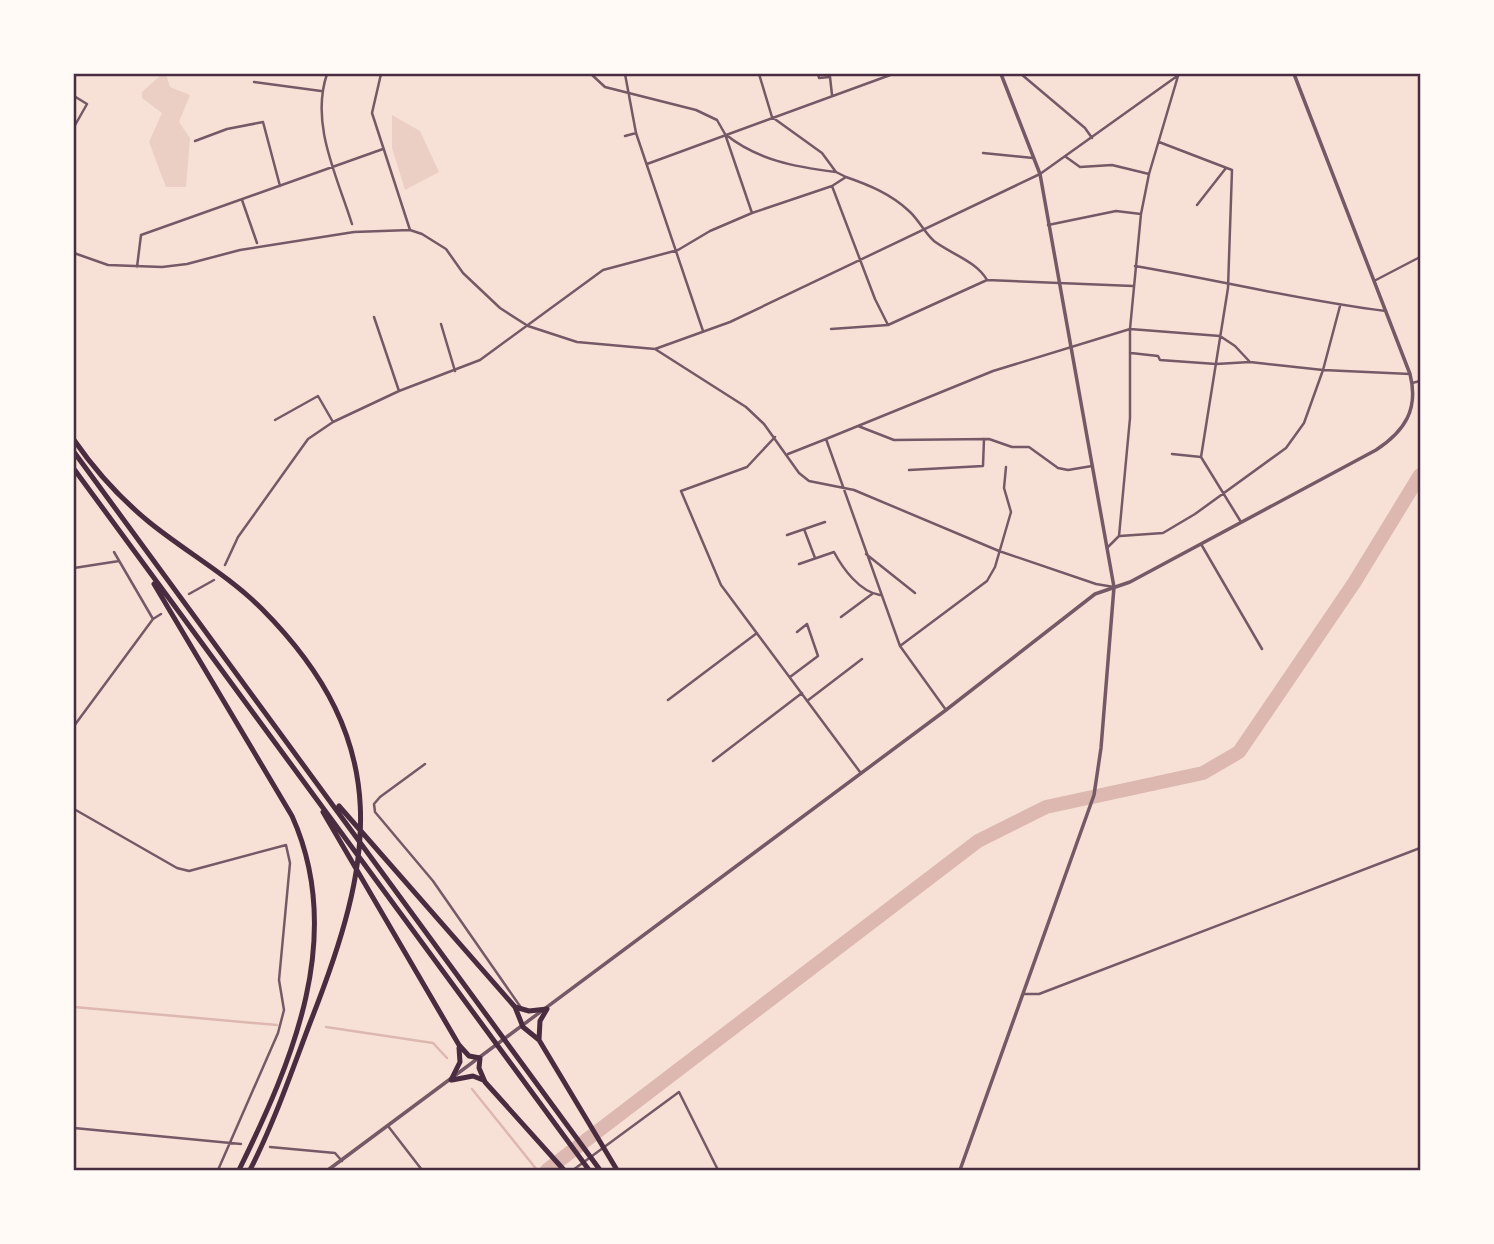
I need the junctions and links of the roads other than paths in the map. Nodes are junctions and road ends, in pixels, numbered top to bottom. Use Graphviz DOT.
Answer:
graph roads {
  1 [pos="327,74"];
  2 [pos="381,74"];
  3 [pos="591,74"];
  4 [pos="625,74"];
  5 [pos="759,74"];
  6 [pos="818,74"];
  7 [pos="893,74"];
  8 [pos="1001,74"];
  9 [pos="1021,74"];
  10 [pos="1293,74"];
  11 [pos="1179,75"];
  12 [pos="254,82"];
  13 [pos="321,91"];
  14 [pos="628,93"];
  15 [pos="832,95"];
  16 [pos="74,96"];
  17 [pos="772,117"];
  18 [pos="74,127"];
  19 [pos="636,133"];
  20 [pos="725,134"];
  21 [pos="625,136"];
  22 [pos="1092,138"];
  23 [pos="195,141"];
  24 [pos="1159,142"];
  25 [pos="383,149"];
  26 [pos="983,152"];
  27 [pos="1066,156"];
  28 [pos="1033,158"];
  29 [pos="647,164"];
  30 [pos="334,167"];
  31 [pos="1226,168"];
  32 [pos="835,172"];
  33 [pos="1040,174"];
  34 [pos="1149,174"];
  35 [pos="846,177"];
  36 [pos="280,186"];
  37 [pos="832,186"];
  38 [pos="242,200"];
  39 [pos="1197,205"];
  40 [pos="752,213"];
  41 [pos="1141,214"];
  42 [pos="352,224"];
  43 [pos="1048,225"];
  44 [pos="410,230"];
  45 [pos="923,230"];
  46 [pos="257,243"];
  47 [pos="676,251"];
  48 [pos="74,253"];
  49 [pos="1420,257"];
  50 [pos="862,259"];
  51 [pos="137,267"];
  52 [pos="1135,267"];
  53 [pos="987,280"];
  54 [pos="1228,281"];
  55 [pos="1374,281"];
  56 [pos="1058,282"];
  57 [pos="1133,286"];
  58 [pos="1340,306"];
  59 [pos="1386,311"];
  60 [pos="374,317"];
  61 [pos="441,324"];
  62 [pos="888,325"];
  63 [pos="528,326"];
  64 [pos="831,329"];
  65 [pos="1130,329"];
  66 [pos="703,331"];
  67 [pos="1220,336"];
  68 [pos="1069,346"];
  69 [pos="654,349"];
  70 [pos="1131,353"];
  71 [pos="1250,362"];
  72 [pos="1216,364"];
  73 [pos="1323,370"];
  74 [pos="455,371"];
  75 [pos="1410,374"];
  76 [pos="1420,381"];
  77 [pos="1412,383"];
  78 [pos="400,391"];
  79 [pos="275,420"];
  80 [pos="334,422"];
  81 [pos="857,425"];
  82 [pos="775,437"];
  83 [pos="826,439"];
  84 [pos="984,439"];
  85 [pos="74,440"];
  86 [pos="74,452"];
  87 [pos="787,454"];
  88 [pos="1172,454"];
  89 [pos="1201,457"];
  90 [pos="1092,466"];
  91 [pos="1006,467"];
  92 [pos="74,469"];
  93 [pos="909,470"];
  94 [pos="844,487"];
  95 [pos="1223,492"];
  96 [pos="825,522"];
  97 [pos="1241,522"];
  98 [pos="74,523"];
  99 [pos="804,529"];
  100 [pos="788,535"];
  101 [pos="74,536"];
  102 [pos="1119,536"];
  103 [pos="1201,544"];
  104 [pos="1107,548"];
  105 [pos="999,551"];
  106 [pos="114,552"];
  107 [pos="866,553"];
  108 [pos="815,558"];
  109 [pos="119,561"];
  110 [pos="799,564"];
  111 [pos="225,565"];
  112 [pos="74,568"];
  113 [pos="146,569"];
  114 [pos="214,580"];
  115 [pos="1114,587"];
  116 [pos="915,593"];
  117 [pos="189,594"];
  118 [pos="872,594"];
  119 [pos="880,595"];
  120 [pos="161,614"];
  121 [pos="841,617"];
  122 [pos="153,619"];
  123 [pos="797,632"];
  124 [pos="757,633"];
  125 [pos="900,646"];
  126 [pos="1262,649"];
  127 [pos="862,659"];
  128 [pos="790,677"];
  129 [pos="802,693"];
  130 [pos="668,700"];
  131 [pos="807,701"];
  132 [pos="946,710"];
  133 [pos="74,726"];
  134 [pos="713,761"];
  135 [pos="425,764"];
  136 [pos="860,772"];
  137 [pos="312,794"];
  138 [pos="74,809"];
  139 [pos="344,816"];
  140 [pos="1420,848"];
  141 [pos="1024,994"];
  142 [pos="519,1008"];
  143 [pos="547,1009"];
  144 [pos="523,1027"];
  145 [pos="539,1040"];
  146 [pos="458,1045"];
  147 [pos="480,1058"];
  148 [pos="451,1080"];
  149 [pos="485,1082"];
  150 [pos="388,1126"];
  151 [pos="74,1128"];
  152 [pos="232,1143"];
  153 [pos="242,1144"];
  154 [pos="270,1147"];
  155 [pos="342,1160"];
  156 [pos="598,1168"];
  157 [pos="589,1170"];
  158 [pos="218,1171"];
  159 [pos="239,1171"];
  160 [pos="250,1171"];
  161 [pos="328,1171"];
  162 [pos="422,1171"];
  163 [pos="564,1171"];
  164 [pos="573,1171"];
  165 [pos="617,1171"];
  166 [pos="718,1171"];
  167 [pos="960,1171"];
  1 -- 13 [label="street"];
  2 -- 25 [label="street"];
  3 -- 14 [label="street"];
  4 -- 14 [label="street"];
  5 -- 17 [label="street"];
  6 -- 15 [label="street"];
  7 -- 15 [label="street"];
  8 -- 28 [label="street"];
  9 -- 22 [label="street"];
  10 -- 55 [label="street"];
  11 -- 22 [label="street"];
  11 -- 24 [label="street"];
  12 -- 13 [label="street"];
  13 -- 30 [label="street"];
  14 -- 19 [label="street"];
  14 -- 20 [label="street"];
  15 -- 17 [label="street"];
  16 -- 18 [label="street"];
  17 -- 20 [label="street"];
  17 -- 32 [label="street"];
  19 -- 21 [label="street"];
  19 -- 29 [label="street"];
  20 -- 29 [label="street"];
  20 -- 32 [label="street"];
  20 -- 40 [label="street"];
  22 -- 27 [label="street"];
  23 -- 36 [label="street"];
  24 -- 31 [label="street"];
  24 -- 34 [label="street"];
  25 -- 30 [label="street"];
  25 -- 44 [label="street"];
  26 -- 28 [label="street"];
  27 -- 33 [label="street"];
  27 -- 34 [label="street"];
  28 -- 33 [label="street"];
  29 -- 47 [label="street"];
  30 -- 36 [label="street"];
  30 -- 42 [label="street"];
  31 -- 39 [label="street"];
  31 -- 54 [label="street"];
  32 -- 35 [label="street"];
  33 -- 43 [label="street"];
  33 -- 45 [label="street"];
  34 -- 41 [label="street"];
  35 -- 37 [label="street"];
  35 -- 45 [label="street"];
  36 -- 38 [label="street"];
  37 -- 40 [label="street"];
  37 -- 50 [label="street"];
  38 -- 46 [label="street"];
  38 -- 51 [label="street"];
  40 -- 47 [label="street"];
  41 -- 43 [label="street"];
  41 -- 52 [label="street"];
  43 -- 56 [label="street"];
  44 -- 51 [label="street"];
  44 -- 63 [label="street"];
  45 -- 50 [label="street"];
  45 -- 53 [label="street"];
  47 -- 63 [label="street"];
  47 -- 66 [label="street"];
  48 -- 51 [label="street"];
  49 -- 55 [label="street"];
  50 -- 62 [label="street"];
  50 -- 66 [label="street"];
  52 -- 54 [label="street"];
  52 -- 57 [label="street"];
  53 -- 56 [label="street"];
  53 -- 62 [label="street"];
  54 -- 58 [label="street"];
  54 -- 67 [label="street"];
  55 -- 59 [label="street"];
  56 -- 57 [label="street"];
  56 -- 68 [label="street"];
  57 -- 65 [label="street"];
  58 -- 59 [label="street"];
  58 -- 73 [label="street"];
  59 -- 75 [label="street"];
  60 -- 78 [label="street"];
  61 -- 74 [label="street"];
  62 -- 64 [label="street"];
  63 -- 69 [label="street"];
  63 -- 74 [label="street"];
  65 -- 67 [label="street"];
  65 -- 68 [label="street"];
  65 -- 70 [label="street"];
  66 -- 69 [label="street"];
  67 -- 71 [label="street"];
  67 -- 72 [label="street"];
  68 -- 81 [label="street"];
  68 -- 90 [label="street"];
  69 -- 82 [label="street"];
  70 -- 72 [label="street"];
  70 -- 102 [label="street"];
  71 -- 72 [label="street"];
  71 -- 73 [label="street"];
  72 -- 89 [label="street"];
  73 -- 75 [label="street"];
  73 -- 95 [label="street"];
  74 -- 78 [label="street"];
  75 -- 77 [label="street"];
  76 -- 77 [label="street"];
  77 -- 97 [label="street"];
  78 -- 80 [label="street"];
  79 -- 80 [label="street"];
  80 -- 111 [label="street"];
  81 -- 83 [label="street"];
  81 -- 84 [label="street"];
  82 -- 87 [label="street"];
  82 -- 124 [label="street"];
  83 -- 87 [label="street"];
  83 -- 94 [label="street"];
  84 -- 90 [label="street"];
  84 -- 93 [label="street"];
  85 -- 160 [label="highway"];
  86 -- 139 [label="highway"];
  87 -- 94 [label="street"];
  88 -- 89 [label="street"];
  89 -- 95 [label="street"];
  90 -- 104 [label="street"];
  91 -- 105 [label="street"];
  92 -- 113 [label="highway"];
  94 -- 105 [label="street"];
  94 -- 107 [label="street"];
  95 -- 97 [label="street"];
  95 -- 102 [label="street"];
  96 -- 99 [label="street"];
  97 -- 103 [label="street"];
  98 -- 101 [label="street"];
  99 -- 100 [label="street"];
  99 -- 108 [label="street"];
  102 -- 104 [label="street"];
  103 -- 115 [label="street"];
  103 -- 126 [label="street"];
  104 -- 115 [label="street"];
  105 -- 115 [label="street"];
  105 -- 125 [label="street"];
  106 -- 109 [label="street"];
  107 -- 116 [label="street"];
  107 -- 119 [label="street"];
  108 -- 110 [label="street"];
  108 -- 118 [label="street"];
  109 -- 112 [label="street"];
  109 -- 122 [label="street"];
  113 -- 137 [label="highway"];
  113 -- 159 [label="highway"];
  114 -- 117 [label="street"];
  115 -- 132 [label="street"];
  115 -- 141 [label="street"];
  118 -- 119 [label="street"];
  118 -- 121 [label="street"];
  119 -- 125 [label="street"];
  120 -- 122 [label="street"];
  122 -- 133 [label="street"];
  123 -- 128 [label="street"];
  124 -- 128 [label="street"];
  124 -- 130 [label="street"];
  125 -- 132 [label="street"];
  127 -- 131 [label="street"];
  128 -- 129 [label="street"];
  129 -- 131 [label="street"];
  129 -- 134 [label="street"];
  131 -- 136 [label="street"];
  132 -- 136 [label="street"];
  135 -- 142 [label="street"];
  136 -- 143 [label="street"];
  137 -- 146 [label="highway"];
  137 -- 157 [label="highway"];
  138 -- 152 [label="street"];
  139 -- 142 [label="highway"];
  139 -- 156 [label="highway"];
  140 -- 141 [label="street"];
  141 -- 167 [label="street"];
  142 -- 143 [label="highway"];
  142 -- 144 [label="highway"];
  143 -- 144 [label="street"];
  143 -- 145 [label="highway"];
  144 -- 145 [label="highway"];
  144 -- 147 [label="street"];
  145 -- 165 [label="highway"];
  146 -- 147 [label="highway"];
  146 -- 148 [label="highway"];
  147 -- 148 [label="street"];
  147 -- 149 [label="highway"];
  148 -- 149 [label="highway"];
  148 -- 150 [label="street"];
  149 -- 163 [label="highway"];
  150 -- 155 [label="street"];
  150 -- 162 [label="street"];
  151 -- 152 [label="street"];
  152 -- 153 [label="street"];
  152 -- 158 [label="street"];
  154 -- 155 [label="street"];
  155 -- 161 [label="street"];
  164 -- 166 [label="street"];
}
